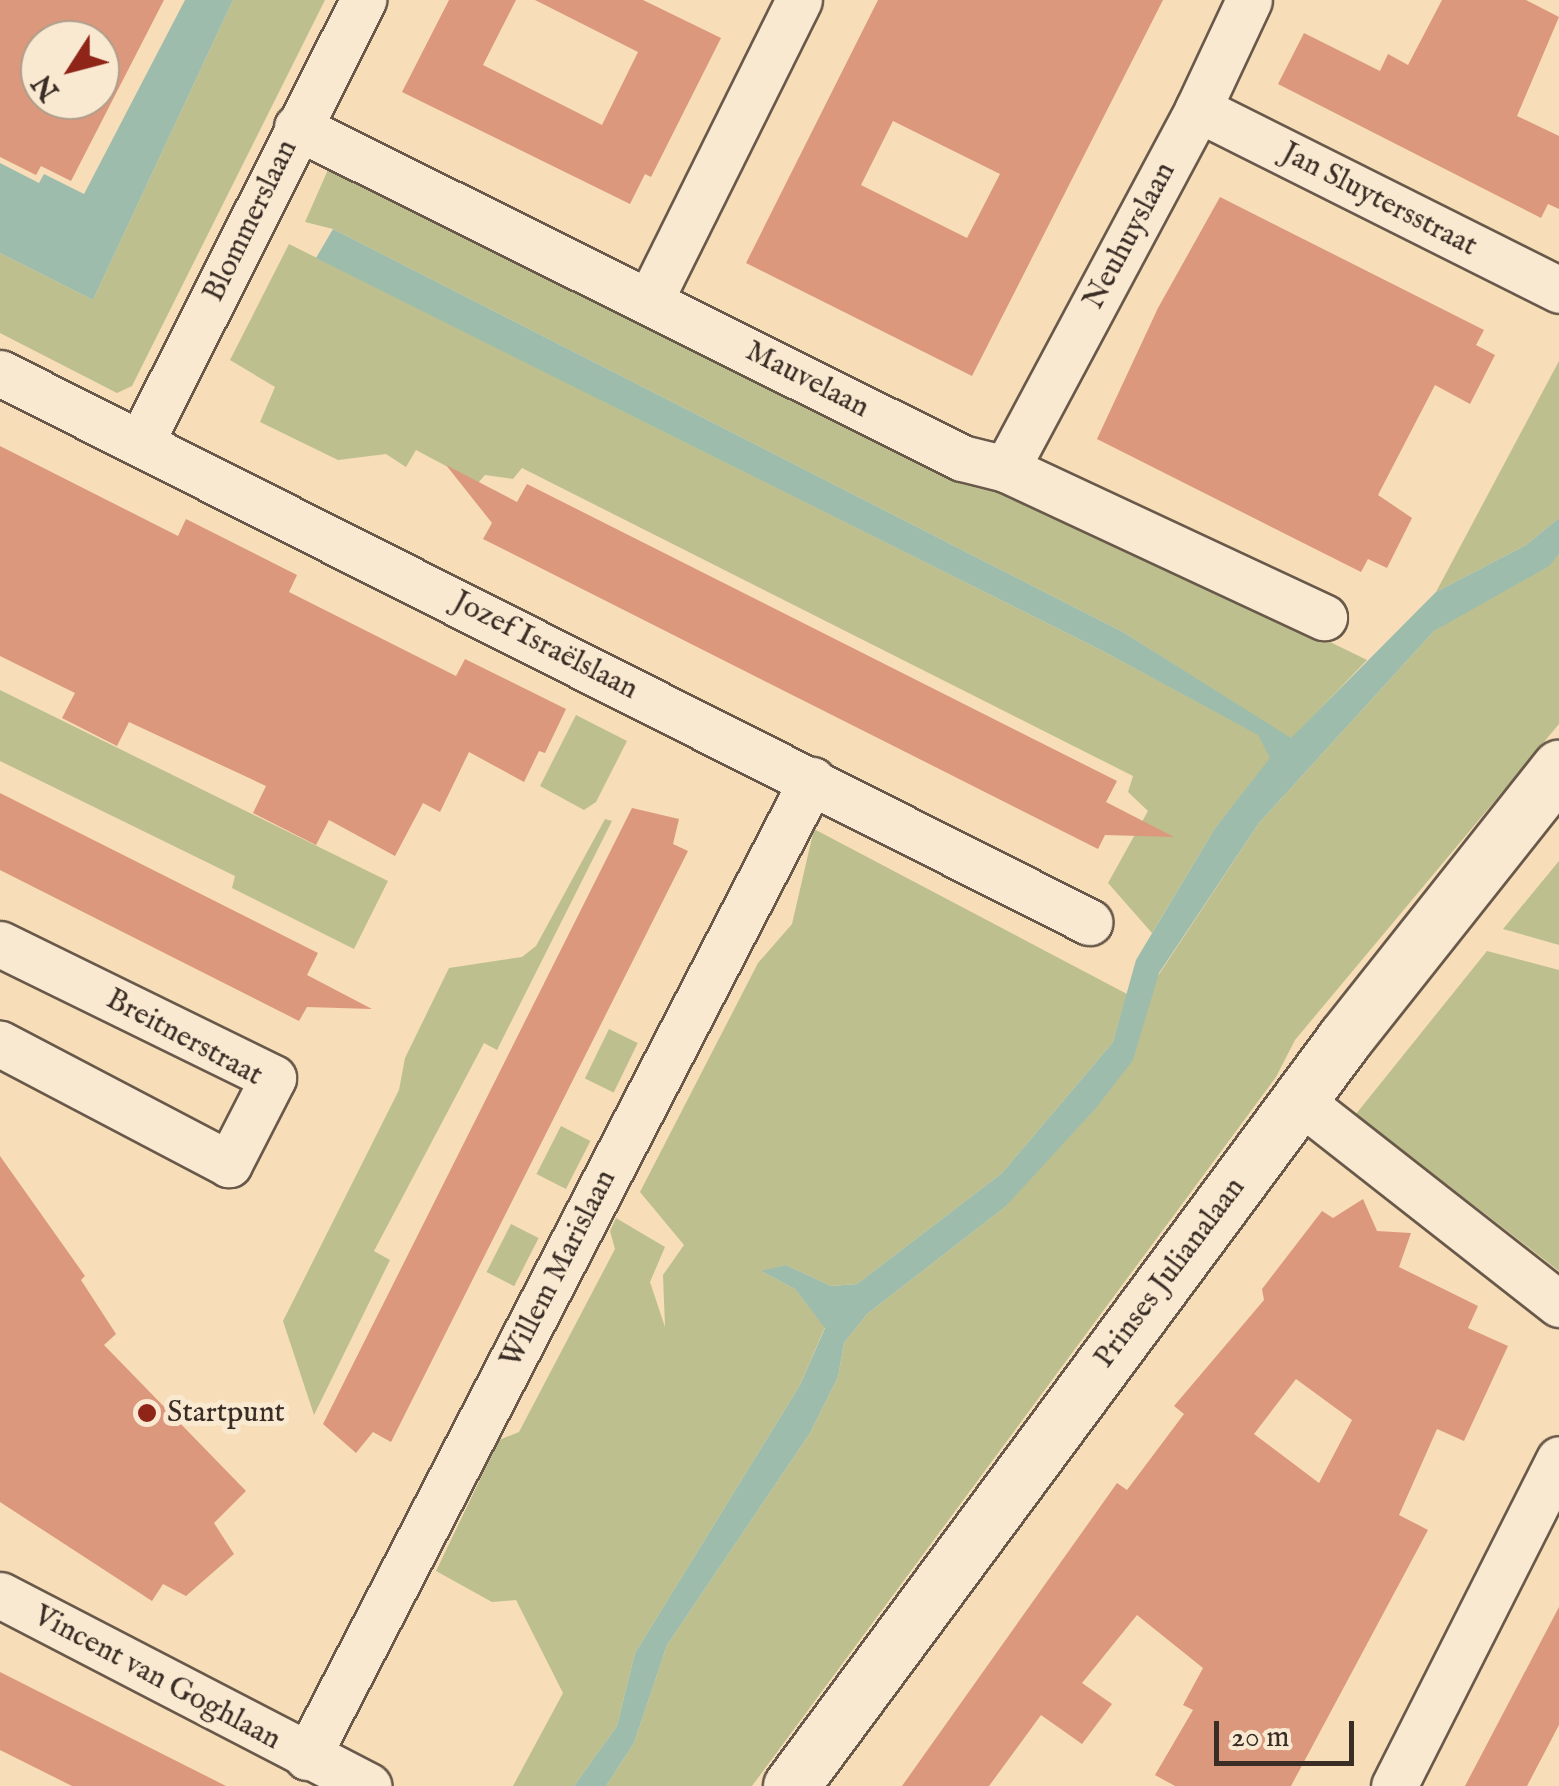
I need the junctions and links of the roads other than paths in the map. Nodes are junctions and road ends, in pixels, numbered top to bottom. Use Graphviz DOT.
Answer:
graph roads {
  1 [pos="363,0"];
  2 [pos="800,0"];
  3 [pos="1248,0"];
  4 [pos="1198,110"];
  5 [pos="297,127"];
  6 [pos="1559,290"];
  7 [pos="650,300"];
  8 [pos="0,372"];
  9 [pos="141,442"];
  10 [pos="1006,469"];
  11 [pos="1324,617"];
  12 [pos="1559,768"];
  13 [pos="812,780"];
  14 [pos="1089,922"];
  15 [pos="0,944"];
  16 [pos="0,1044"];
  17 [pos="1300,1101"];
  18 [pos="1559,1304"];
  19 [pos="1559,1459"];
  20 [pos="0,1595"];
  21 [pos="307,1757"];
  22 [pos="368,1786"];
  23 [pos="791,1786"];
  24 [pos="1394,1786"];
  1 -- 5 [label="street, Blommerslaan"];
  2 -- 7 [label="street"];
  3 -- 4 [label="street, Neuhuyslaan"];
  4 -- 6 [label="street, Jan Sluytersstraat"];
  4 -- 10 [label="street, Neuhuyslaan"];
  5 -- 7 [label="street, Mauvelaan"];
  5 -- 9 [label="street, Blommerslaan"];
  7 -- 10 [label="street, Mauvelaan"];
  8 -- 9 [label="street, Jozef Israëlslaan"];
  9 -- 13 [label="street, Jozef Israëlslaan"];
  10 -- 11 [label="street, Mauvelaan"];
  12 -- 17 [label="street, Prinses Julianalaan"];
  13 -- 14 [label="street, Jozef Israëlslaan"];
  13 -- 21 [label="street, Willem Marislaan"];
  15 -- 16 [label="street, Breitnerstraat"];
  17 -- 18 [label="street"];
  17 -- 23 [label="street, Prinses Julianalaan"];
  19 -- 24 [label="street"];
  20 -- 21 [label="street, Vincent van Goghlaan"];
  21 -- 22 [label="street, Vincent van Goghlaan"];
}
